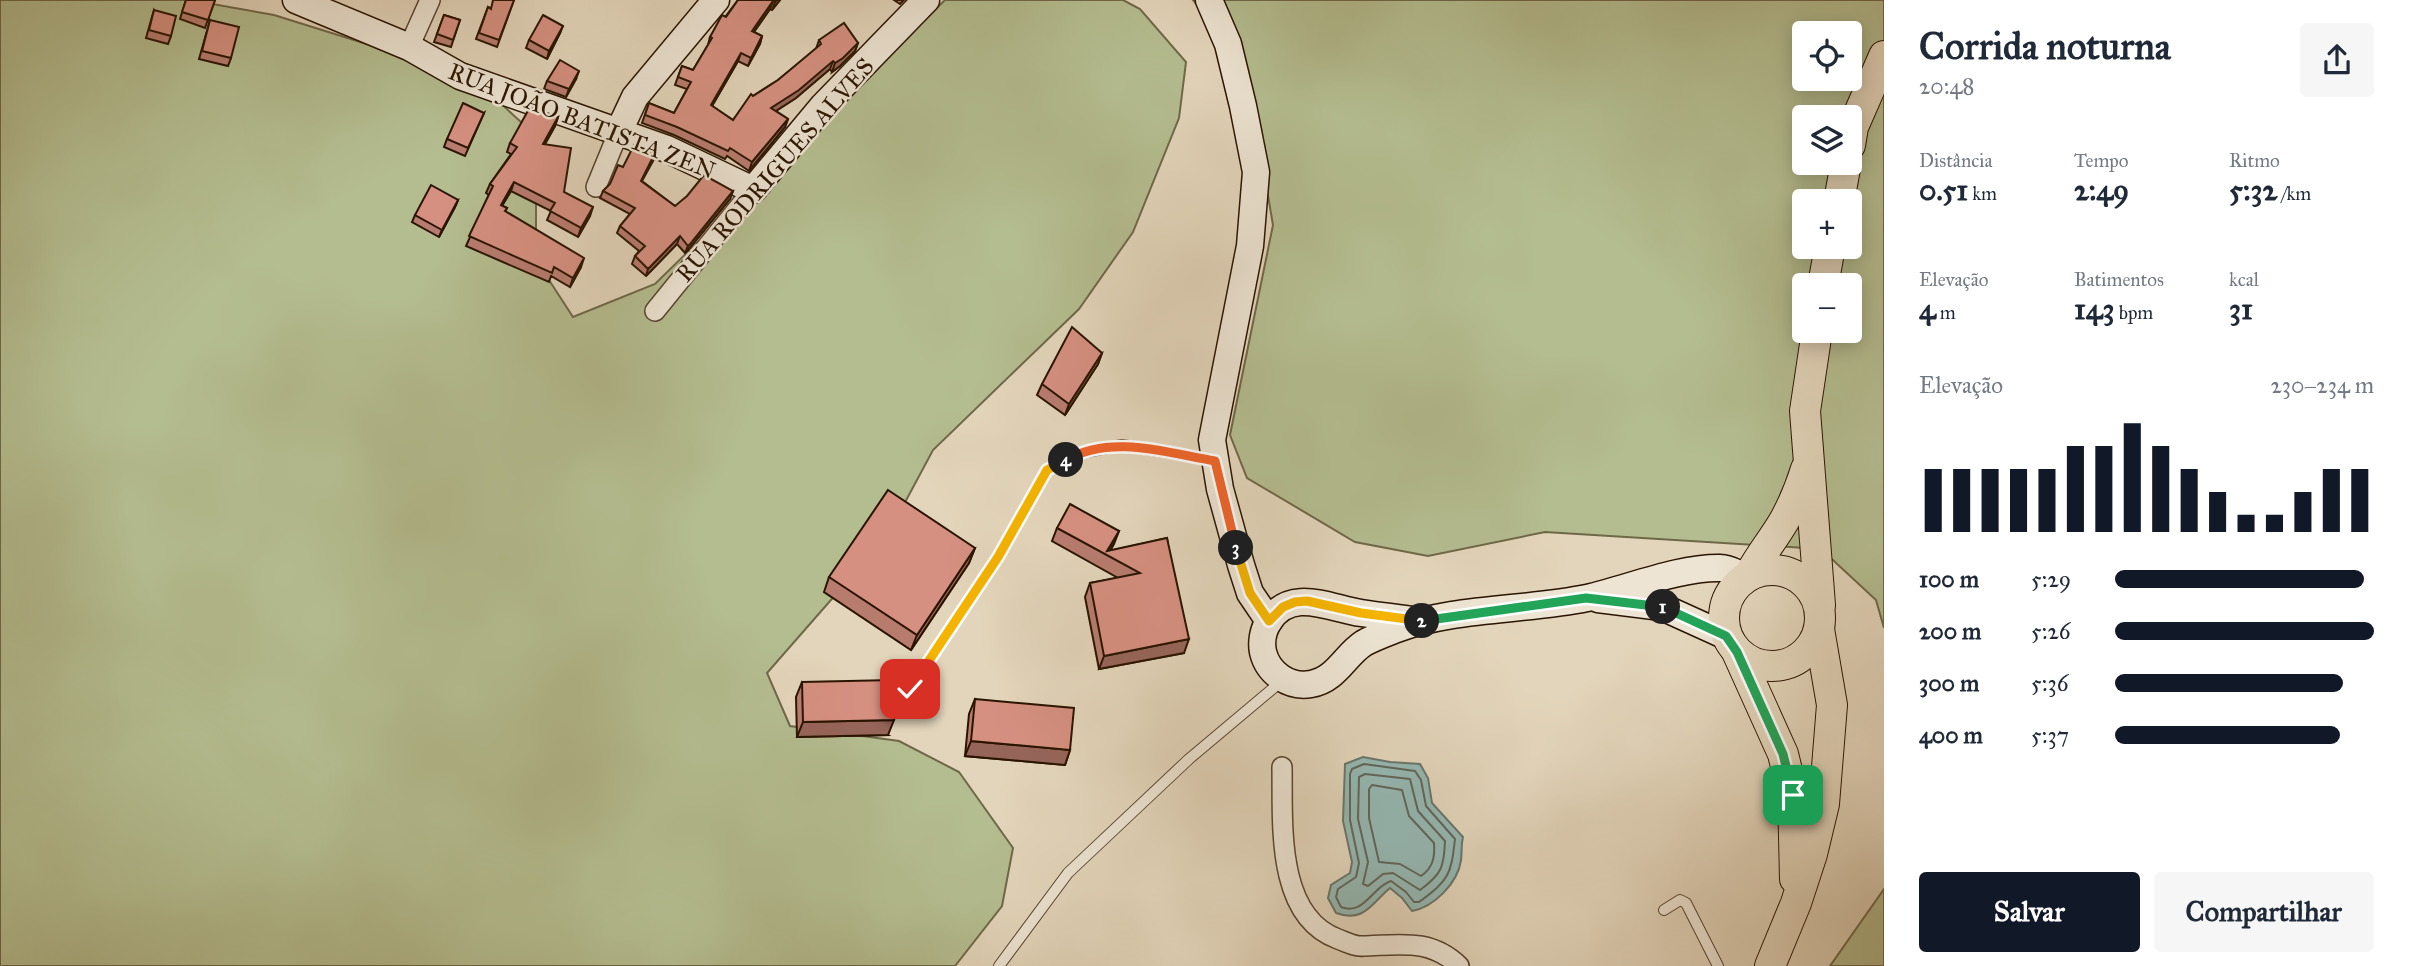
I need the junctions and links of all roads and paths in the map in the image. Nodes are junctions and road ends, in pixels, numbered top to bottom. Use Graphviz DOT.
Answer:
graph roads {
  1 [pos="296,0"];
  2 [pos="430,0"];
  3 [pos="716,0"];
  4 [pos="926,0"];
  5 [pos="1209,0"];
  6 [pos="409,47"];
  7 [pos="1884,56"];
  8 [pos="1862,106"];
  9 [pos="618,131"];
  10 [pos="596,187"];
  11 [pos="753,190"];
  12 [pos="655,311"];
  13 [pos="1815,343"];
  14 [pos="1809,459"];
  15 [pos="1215,461"];
  16 [pos="1748,575"];
  17 [pos="1586,598"];
  18 [pos="1320,604"];
  19 [pos="1269,621"];
  20 [pos="1419,621"];
  21 [pos="1819,621"];
  22 [pos="1732,644"];
  23 [pos="1340,666"];
  24 [pos="1284,680"];
  25 [pos="910,689"];
  26 [pos="1282,767"];
  27 [pos="1796,903"];
  28 [pos="1664,910"];
  29 [pos="999,966"];
  30 [pos="1459,966"];
  31 [pos="1718,966"];
  32 [pos="1770,966"];
  1 -- 6 [label="street, RUA JOÃO BATISTA ZEN"];
  2 -- 6 [label="street"];
  3 -- 9 [label="street"];
  4 -- 11 [label="street, RUA RODRIGUES ALVES"];
  5 -- 15 [label="street"];
  6 -- 9 [label="street, RUA JOÃO BATISTA ZEN"];
  7 -- 8 [label="main road"];
  9 -- 10 [label="street"];
  9 -- 11 [label="street, RUA JOÃO BATISTA ZEN"];
  11 -- 12 [label="street, RUA RODRIGUES ALVES"];
  13 -- 14 [label="main road"];
  14 -- 16 [label="main road"];
  14 -- 21 [label="main road"];
  15 -- 19 [label="street"];
  15 -- 25 [label="lane"];
  16 -- 17 [label="street"];
  16 -- 21 [label="main road"];
  16 -- 22 [label="main road"];
  17 -- 20 [label="street"];
  17 -- 22 [label="street"];
  18 -- 19 [label="street"];
  18 -- 20 [label="street"];
  18 -- 23 [label="street"];
  19 -- 24 [label="street"];
  20 -- 23 [label="street"];
  21 -- 22 [label="main road"];
  21 -- 27 [label="main road"];
  22 -- 27 [label="main road"];
  23 -- 24 [label="street"];
  24 -- 29 [label="lane"];
  26 -- 30 [label="street"];
  27 -- 32 [label="main road"];
  28 -- 31 [label="lane"];
}
